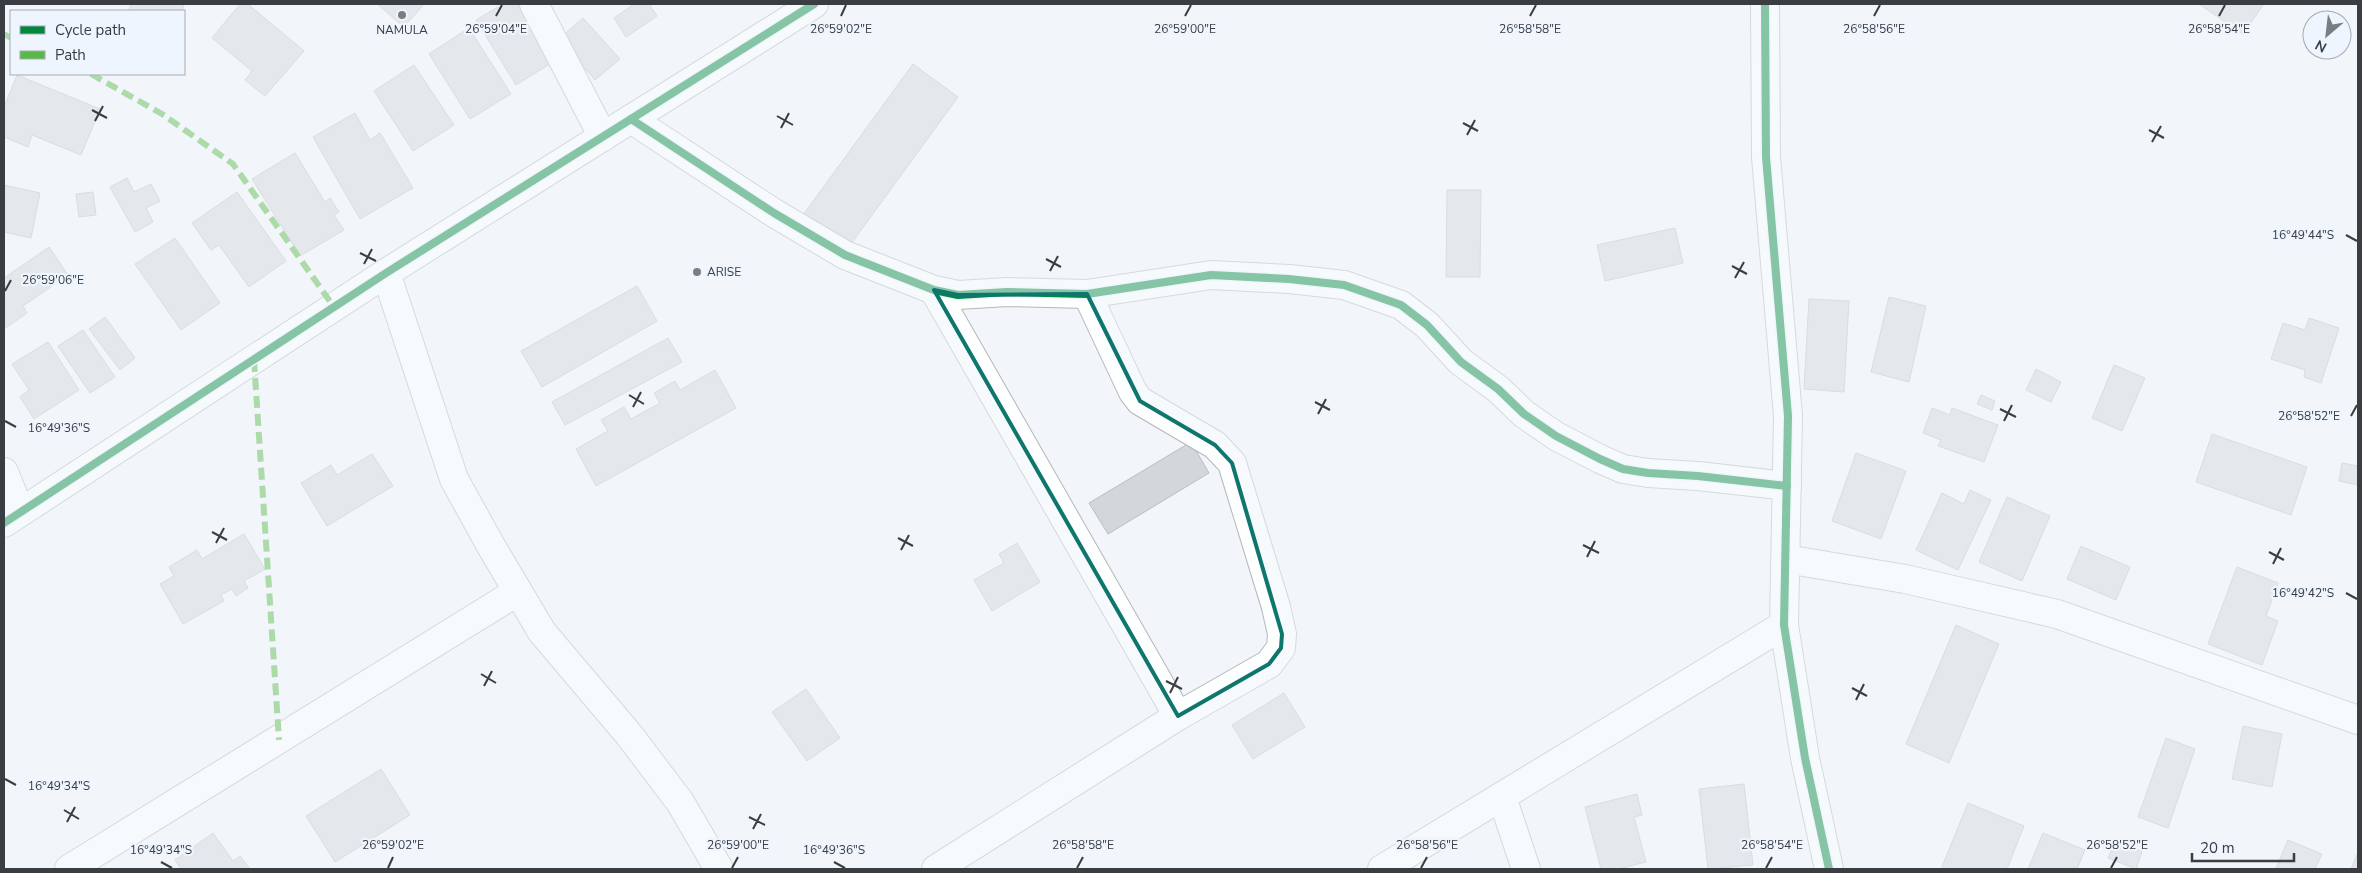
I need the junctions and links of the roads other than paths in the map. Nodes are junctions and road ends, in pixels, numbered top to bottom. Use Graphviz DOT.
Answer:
graph roads {
  1 [pos="534,4"];
  2 [pos="814,4"];
  3 [pos="1765,4"];
  4 [pos="631,119"];
  5 [pos="603,137"];
  6 [pos="386,273"];
  7 [pos="934,290"];
  8 [pos="1087,294"];
  9 [pos="4,472"];
  10 [pos="1787,486"];
  11 [pos="12,518"];
  12 [pos="1786,559"];
  13 [pos="517,592"];
  14 [pos="1784,625"];
  15 [pos="1178,716"];
  16 [pos="2358,720"];
  17 [pos="1502,796"];
  18 [pos="69,869"];
  19 [pos="719,869"];
  20 [pos="936,869"];
  21 [pos="1382,869"];
  22 [pos="1526,869"];
  23 [pos="1829,869"];
  1 -- 5 [label="street"];
  2 -- 4 [label="street"];
  3 -- 10 [label="street"];
  4 -- 5 [label="street"];
  4 -- 7 [label="street"];
  5 -- 6 [label="street"];
  6 -- 11 [label="street"];
  6 -- 13 [label="street"];
  7 -- 8 [label="street"];
  7 -- 15 [label="street"];
  8 -- 10 [label="street"];
  8 -- 15 [label="street"];
  9 -- 11 [label="street"];
  10 -- 12 [label="street"];
  12 -- 14 [label="street"];
  12 -- 16 [label="street"];
  13 -- 18 [label="street"];
  13 -- 19 [label="street"];
  14 -- 17 [label="street"];
  14 -- 23 [label="street"];
  15 -- 20 [label="street"];
  17 -- 21 [label="street"];
  17 -- 22 [label="street"];
}
